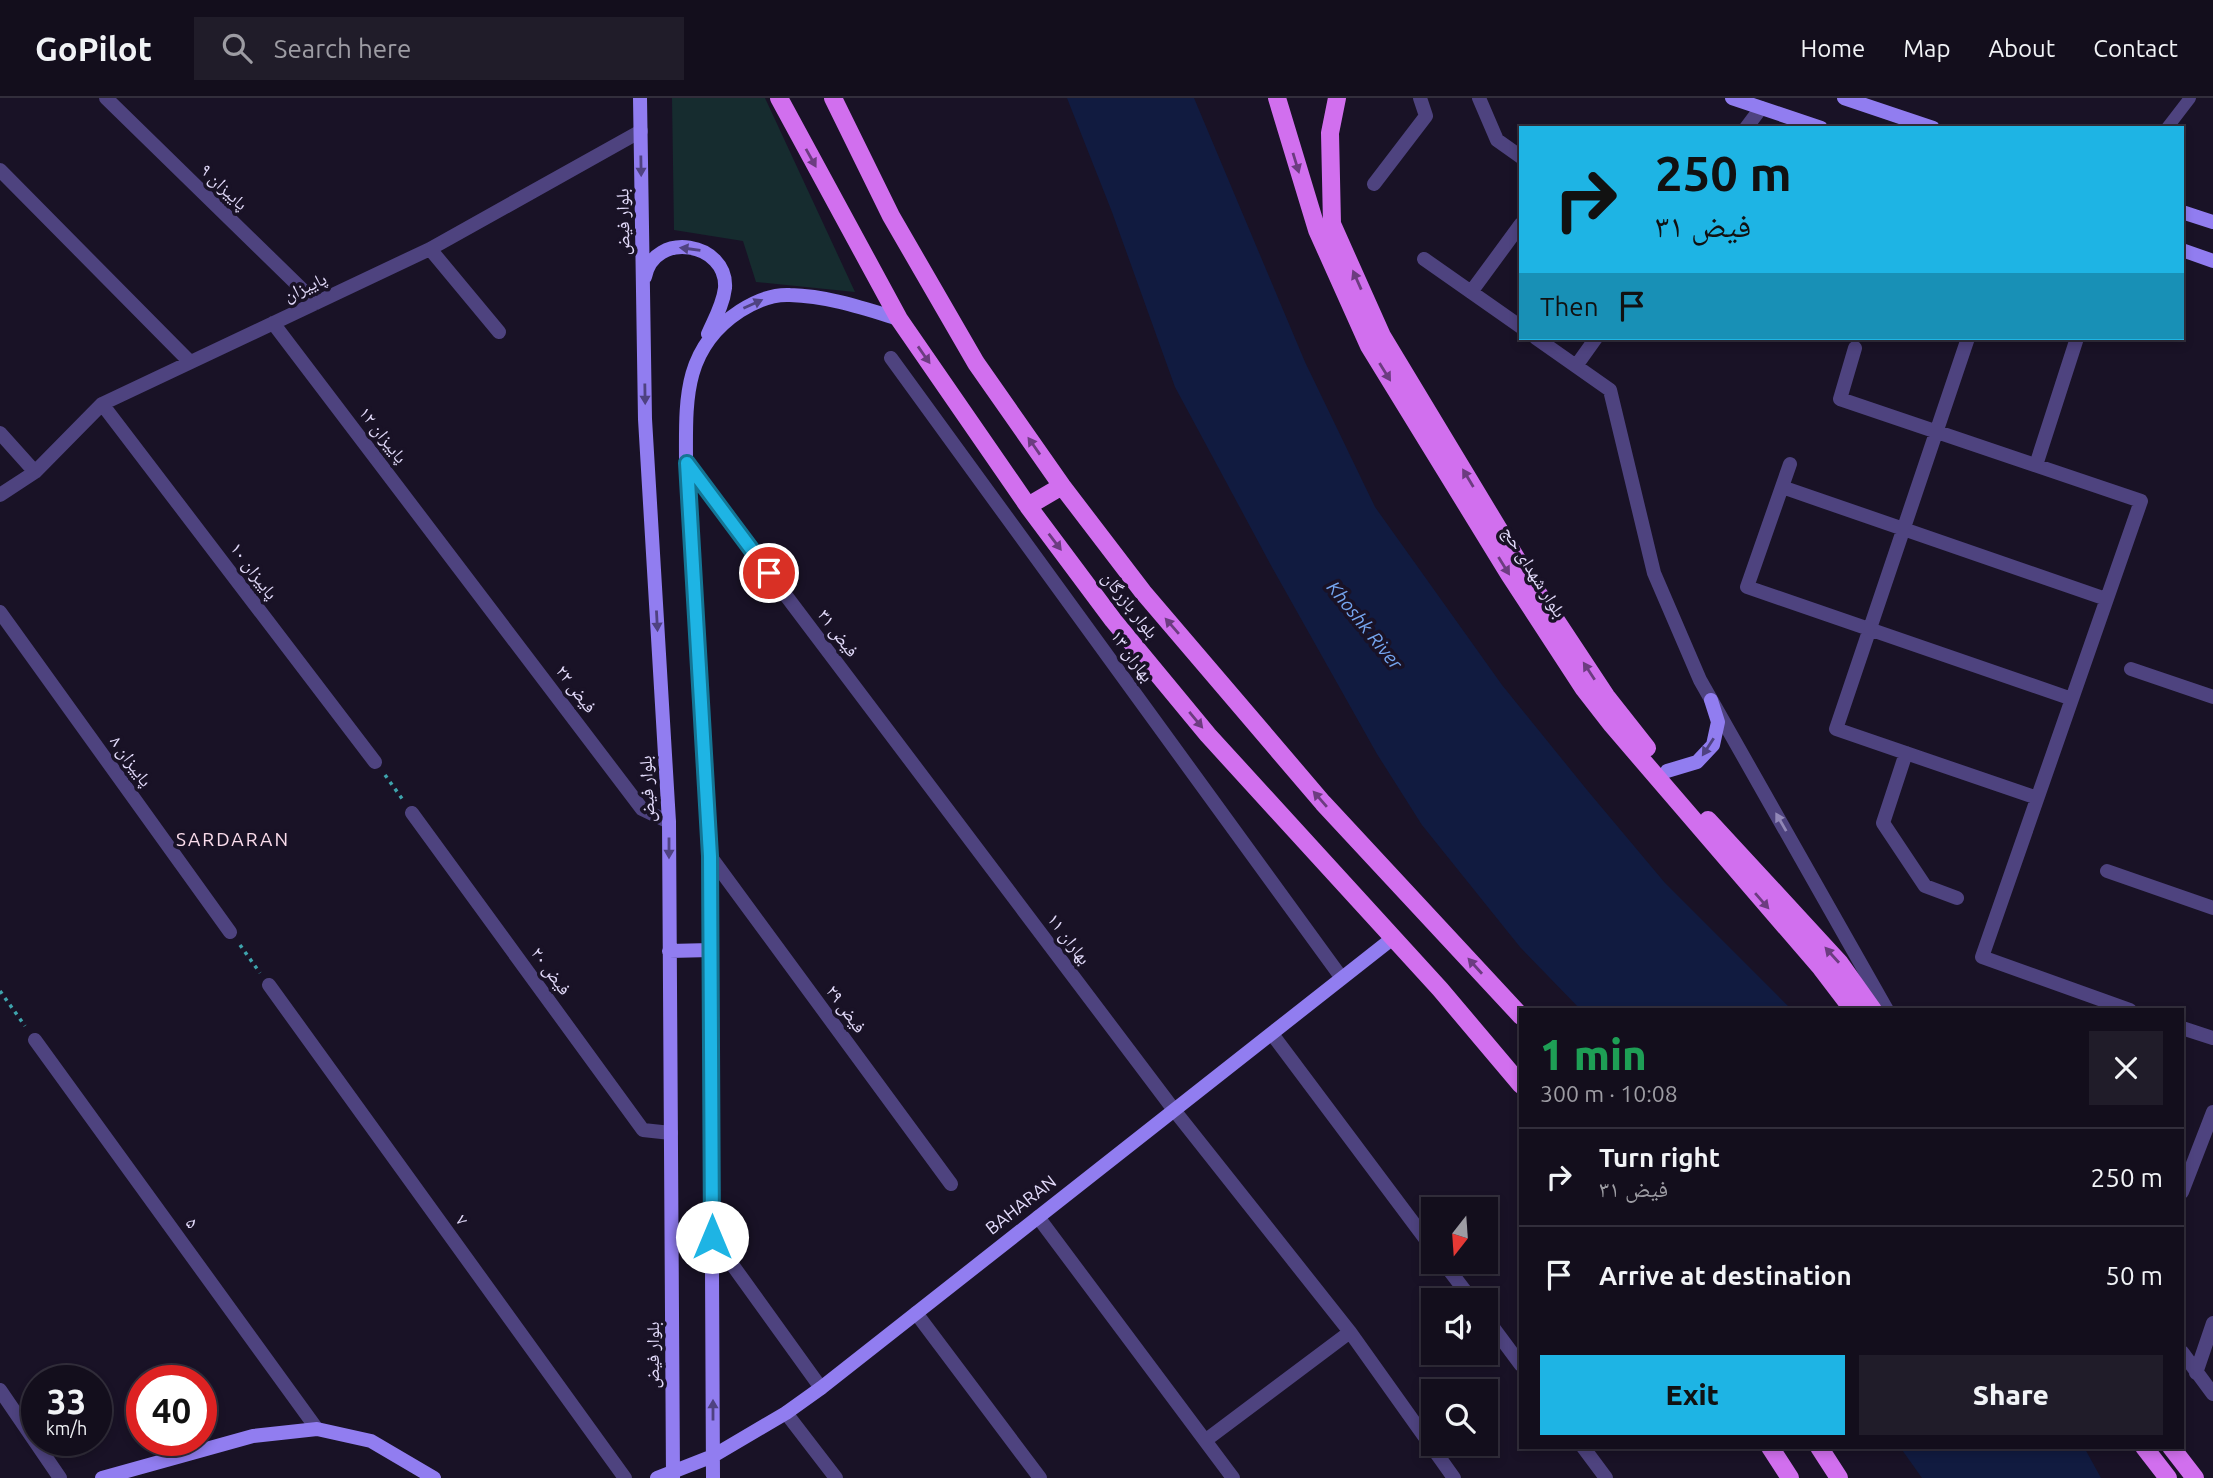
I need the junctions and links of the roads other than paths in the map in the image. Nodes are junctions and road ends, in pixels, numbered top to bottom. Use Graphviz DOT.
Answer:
graph roads {
  1 [pos="106,98"];
  2 [pos="640,98"];
  3 [pos="779,98"];
  4 [pos="833,98"];
  5 [pos="1277,98"];
  6 [pos="1337,98"];
  7 [pos="1420,98"];
  8 [pos="1479,98"];
  9 [pos="1732,98"];
  10 [pos="1844,98"];
  11 [pos="2190,98"];
  12 [pos="1761,108"];
  13 [pos="1748,126"];
  14 [pos="1815,126"];
  15 [pos="1927,126"];
  16 [pos="2169,126"];
  17 [pos="640,131"];
  18 [pos="1519,156"];
  19 [pos="0,170"];
  20 [pos="1374,184"];
  21 [pos="2184,213"];
  22 [pos="2213,222"];
  23 [pos="1519,227"];
  24 [pos="430,249"];
  25 [pos="2184,251"];
  26 [pos="1424,258"];
  27 [pos="2213,261"];
  28 [pos="643,288"];
  29 [pos="1471,292"];
  30 [pos="316,303"];
  31 [pos="899,319"];
  32 [pos="272,323"];
  33 [pos="1519,326"];
  34 [pos="499,332"];
  35 [pos="1539,340"];
  36 [pos="1595,340"];
  37 [pos="1967,340"];
  38 [pos="2076,340"];
  39 [pos="705,342"];
  40 [pos="1854,348"];
  41 [pos="891,358"];
  42 [pos="190,362"];
  43 [pos="1576,366"];
  44 [pos="102,404"];
  45 [pos="1936,432"];
  46 [pos="0,433"];
  47 [pos="687,463"];
  48 [pos="1790,464"];
  49 [pos="2036,466"];
  50 [pos="36,472"];
  51 [pos="1062,486"];
  52 [pos="1782,487"];
  53 [pos="0,495"];
  54 [pos="1028,506"];
  55 [pos="1903,529"];
  56 [pos="462,570"];
  57 [pos="2106,599"];
  58 [pos="0,612"];
  59 [pos="1870,629"];
  60 [pos="2130,668"];
  61 [pos="2213,698"];
  62 [pos="2072,699"];
  63 [pos="1711,700"];
  64 [pos="1906,753"];
  65 [pos="375,762"];
  66 [pos="1667,771"];
  67 [pos="933,792"];
  68 [pos="2037,798"];
  69 [pos="412,813"];
  70 [pos="668,821"];
  71 [pos="710,856"];
  72 [pos="2107,871"];
  73 [pos="1957,898"];
  74 [pos="2213,908"];
  75 [pos="230,932"];
  76 [pos="1393,938"];
  77 [pos="711,950"];
  78 [pos="669,951"];
  79 [pos="1341,977"];
  80 [pos="268,985"];
  81 [pos="1851,1008"];
  82 [pos="1872,1008"];
  83 [pos="1886,1008"];
  84 [pos="2124,1008"];
  85 [pos="1519,1014"];
  86 [pos="2184,1029"];
  87 [pos="1272,1034"];
  88 [pos="2213,1038"];
  89 [pos="35,1040"];
  90 [pos="1519,1083"];
  91 [pos="1174,1110"];
  92 [pos="2213,1112"];
  93 [pos="671,1133"];
  94 [pos="951,1184"];
  95 [pos="2184,1187"];
  96 [pos="1038,1217"];
  97 [pos="1421,1233"];
  98 [pos="726,1256"];
  99 [pos="1452,1274"];
  100 [pos="1463,1288"];
  101 [pos="916,1313"];
  102 [pos="2213,1323"];
  103 [pos="1349,1332"];
  104 [pos="1498,1334"];
  105 [pos="2184,1355"];
  106 [pos="1519,1362"];
  107 [pos="2196,1373"];
  108 [pos="821,1388"];
  109 [pos="0,1390"];
  110 [pos="2213,1394"];
  111 [pos="786,1413"];
  112 [pos="1421,1423"];
  113 [pos="317,1429"];
  114 [pos="1206,1440"];
  115 [pos="1584,1449"];
  116 [pos="1771,1449"];
  117 [pos="1820,1449"];
  118 [pos="2146,1449"];
  119 [pos="2173,1449"];
  120 [pos="713,1456"];
  121 [pos="1442,1456"];
  122 [pos="673,1475"];
  123 [pos="60,1478"];
  124 [pos="102,1478"];
  125 [pos="434,1478"];
  126 [pos="625,1478"];
  127 [pos="657,1478"];
  128 [pos="713,1478"];
  129 [pos="836,1478"];
  130 [pos="1040,1478"];
  131 [pos="1233,1478"];
  132 [pos="1454,1478"];
  133 [pos="1606,1478"];
  134 [pos="1790,1478"];
  135 [pos="1839,1478"];
  136 [pos="2168,1478"];
  137 [pos="2195,1478"];
  1 -- 30 [label="street, پاییزان ۹"];
  2 -- 17 [label="street, بلوار فیض"];
  3 -- 31 [label="main road, بلوار بازرگان, one-way"];
  51 -- 4 [label="main road, بلوار بازرگان, one-way"];
  5 -- 81 [label="main road, بلوار شهدای حج, one-way"];
  66 -- 6 [label="main road, بلوار شهدای حج, one-way"];
  7 -- 20 [label="street"];
  8 -- 18 [label="street"];
  9 -- 12 [label="street"];
  10 -- 15 [label="street"];
  11 -- 16 [label="lane"];
  12 -- 13 [label="street"];
  12 -- 14 [label="street"];
  17 -- 24 [label="street, پاییزان"];
  17 -- 28 [label="street, بلوار فیض, one-way"];
  19 -- 42 [label="street"];
  21 -- 22 [label="street"];
  23 -- 29 [label="street"];
  24 -- 30 [label="street, پاییزان"];
  24 -- 34 [label="street"];
  25 -- 27 [label="street"];
  26 -- 29 [label="street"];
  39 -- 28 [label="street, one-way"];
  28 -- 70 [label="street, بلوار فیض, one-way"];
  29 -- 33 [label="street"];
  30 -- 32 [label="street, پاییزان"];
  39 -- 31 [label="street, one-way"];
  31 -- 54 [label="main road, بلوار بازرگان, one-way"];
  32 -- 42 [label="street, پاییزان"];
  32 -- 56 [label="street, پاییزان ۱۲"];
  35 -- 43 [label="street"];
  36 -- 43 [label="street"];
  37 -- 45 [label="street"];
  38 -- 49 [label="street"];
  39 -- 47 [label="street"];
  40 -- 45 [label="street"];
  41 -- 79 [label="street, بهاران ۱۳"];
  42 -- 44 [label="street, پاییزان"];
  43 -- 63 [label="street"];
  44 -- 50 [label="street, پاییزان"];
  44 -- 65 [label="street, پاییزان ۱۰"];
  45 -- 49 [label="street"];
  45 -- 55 [label="street"];
  46 -- 50 [label="street"];
  47 -- 67 [label="street, فیض ۳۱"];
  47 -- 71 [label="street"];
  48 -- 52 [label="street"];
  49 -- 57 [label="street"];
  50 -- 53 [label="street, پاییزان"];
  51 -- 54 [label="main road"];
  85 -- 51 [label="main road, بلوار بازرگان, one-way"];
  52 -- 55 [label="street"];
  52 -- 59 [label="street"];
  54 -- 76 [label="main road, بلوار بازرگان, one-way"];
  55 -- 57 [label="street"];
  55 -- 59 [label="street"];
  56 -- 70 [label="street, فیض ۲۲"];
  57 -- 62 [label="street"];
  58 -- 75 [label="street, پاییزان ۸"];
  59 -- 62 [label="street"];
  59 -- 64 [label="street"];
  60 -- 61 [label="street"];
  62 -- 68 [label="street"];
  63 -- 66 [label="street, one-way"];
  83 -- 63 [label="street, one-way"];
  64 -- 68 [label="street"];
  64 -- 73 [label="street"];
  82 -- 66 [label="main road, بلوار شهدای حج, one-way"];
  67 -- 91 [label="street, بهاران ۱۱"];
  68 -- 84 [label="street"];
  69 -- 93 [label="street, فیض ۲۰"];
  70 -- 78 [label="street, بلوار فیض, one-way"];
  71 -- 77 [label="street"];
  71 -- 94 [label="street, فیض ۲۹"];
  72 -- 74 [label="street"];
  76 -- 79 [label="street, BAHARAN"];
  76 -- 90 [label="main road, بلوار بازرگان"];
  77 -- 78 [label="street"];
  120 -- 77 [label="street, one-way"];
  78 -- 93 [label="street, بلوار فیض"];
  79 -- 87 [label="street, BAHARAN"];
  80 -- 126 [label="street, ۷"];
  86 -- 88 [label="street"];
  87 -- 91 [label="street, BAHARAN"];
  87 -- 97 [label="street"];
  89 -- 113 [label="street, ۵"];
  91 -- 96 [label="street, BAHARAN"];
  91 -- 103 [label="street, بهاران ۱۱"];
  92 -- 95 [label="street"];
  93 -- 122 [label="street, بلوار فیض"];
  96 -- 101 [label="street, BAHARAN"];
  96 -- 114 [label="street"];
  98 -- 108 [label="street"];
  99 -- 100 [label="street"];
  101 -- 108 [label="street, BAHARAN"];
  101 -- 130 [label="street"];
  102 -- 107 [label="street"];
  103 -- 112 [label="street, بهاران ۱۱"];
  103 -- 114 [label="street"];
  104 -- 106 [label="street"];
  105 -- 107 [label="street"];
  107 -- 110 [label="street"];
  108 -- 111 [label="street, BAHARAN"];
  109 -- 123 [label="street"];
  111 -- 120 [label="street, BAHARAN"];
  111 -- 129 [label="street"];
  113 -- 124 [label="street"];
  113 -- 125 [label="street"];
  114 -- 131 [label="street"];
  115 -- 133 [label="street"];
  116 -- 134 [label="main road"];
  117 -- 135 [label="main road"];
  118 -- 136 [label="main road"];
  119 -- 137 [label="main road"];
  120 -- 122 [label="street, BAHARAN"];
  120 -- 128 [label="street"];
  121 -- 132 [label="street, بهاران ۱۱"];
  122 -- 127 [label="street, BAHARAN"];
}
